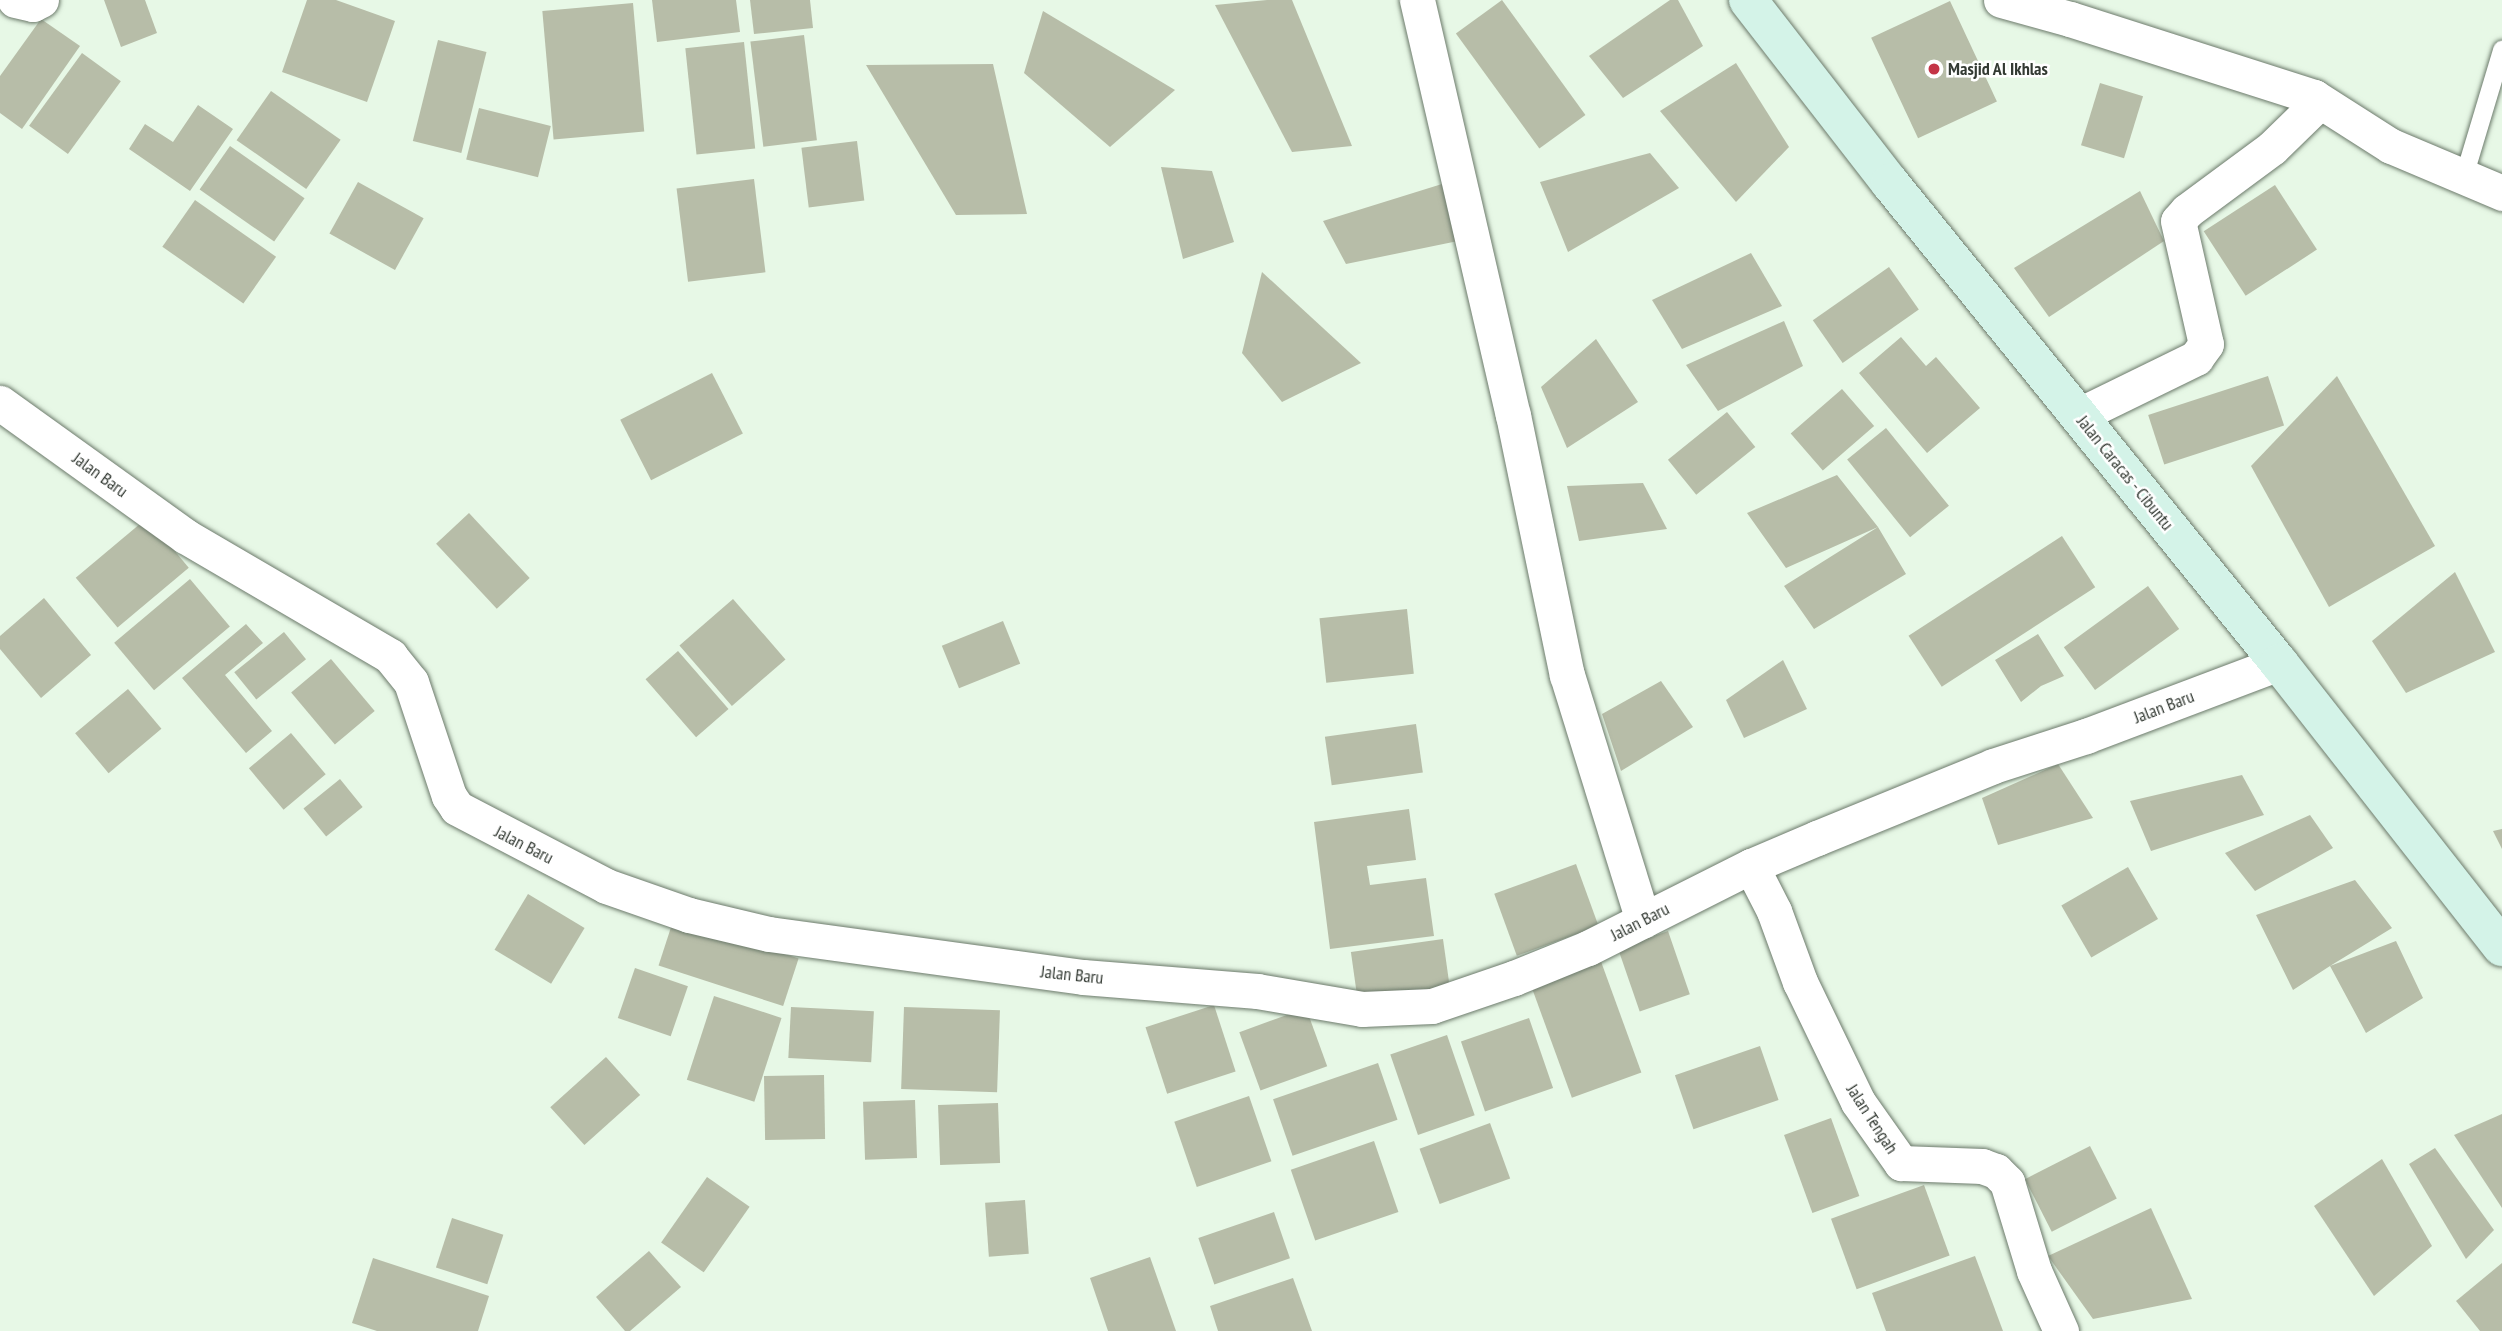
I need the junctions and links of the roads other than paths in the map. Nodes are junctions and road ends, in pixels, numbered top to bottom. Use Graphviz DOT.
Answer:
graph roads {
  1 [pos="15,0"];
  2 [pos="41,0"];
  3 [pos="1418,0"];
  4 [pos="1748,0"];
  5 [pos="2000,0"];
  6 [pos="2502,50"];
  7 [pos="2313,102"];
  8 [pos="2464,177"];
  9 [pos="2502,193"];
  10 [pos="0,403"];
  11 [pos="2079,415"];
  12 [pos="2278,663"];
  13 [pos="1751,866"];
  14 [pos="1643,920"];
  15 [pos="2502,947"];
  16 [pos="2061,1331"];
  1 -- 2 [label="street"];
  3 -- 14 [label="street"];
  4 -- 11 [label="street, Jalan Caracas - Cibuntu"];
  5 -- 7 [label="street"];
  6 -- 8 [label="lane"];
  7 -- 8 [label="street"];
  7 -- 11 [label="street"];
  8 -- 9 [label="street"];
  10 -- 14 [label="street, Jalan Baru"];
  11 -- 12 [label="street, Jalan Caracas - Cibuntu"];
  12 -- 13 [label="street, Jalan Baru"];
  12 -- 15 [label="street, Jalan Caracas - Cibuntu"];
  13 -- 14 [label="street, Jalan Baru"];
  13 -- 16 [label="street, Jalan Tengah"];
}
